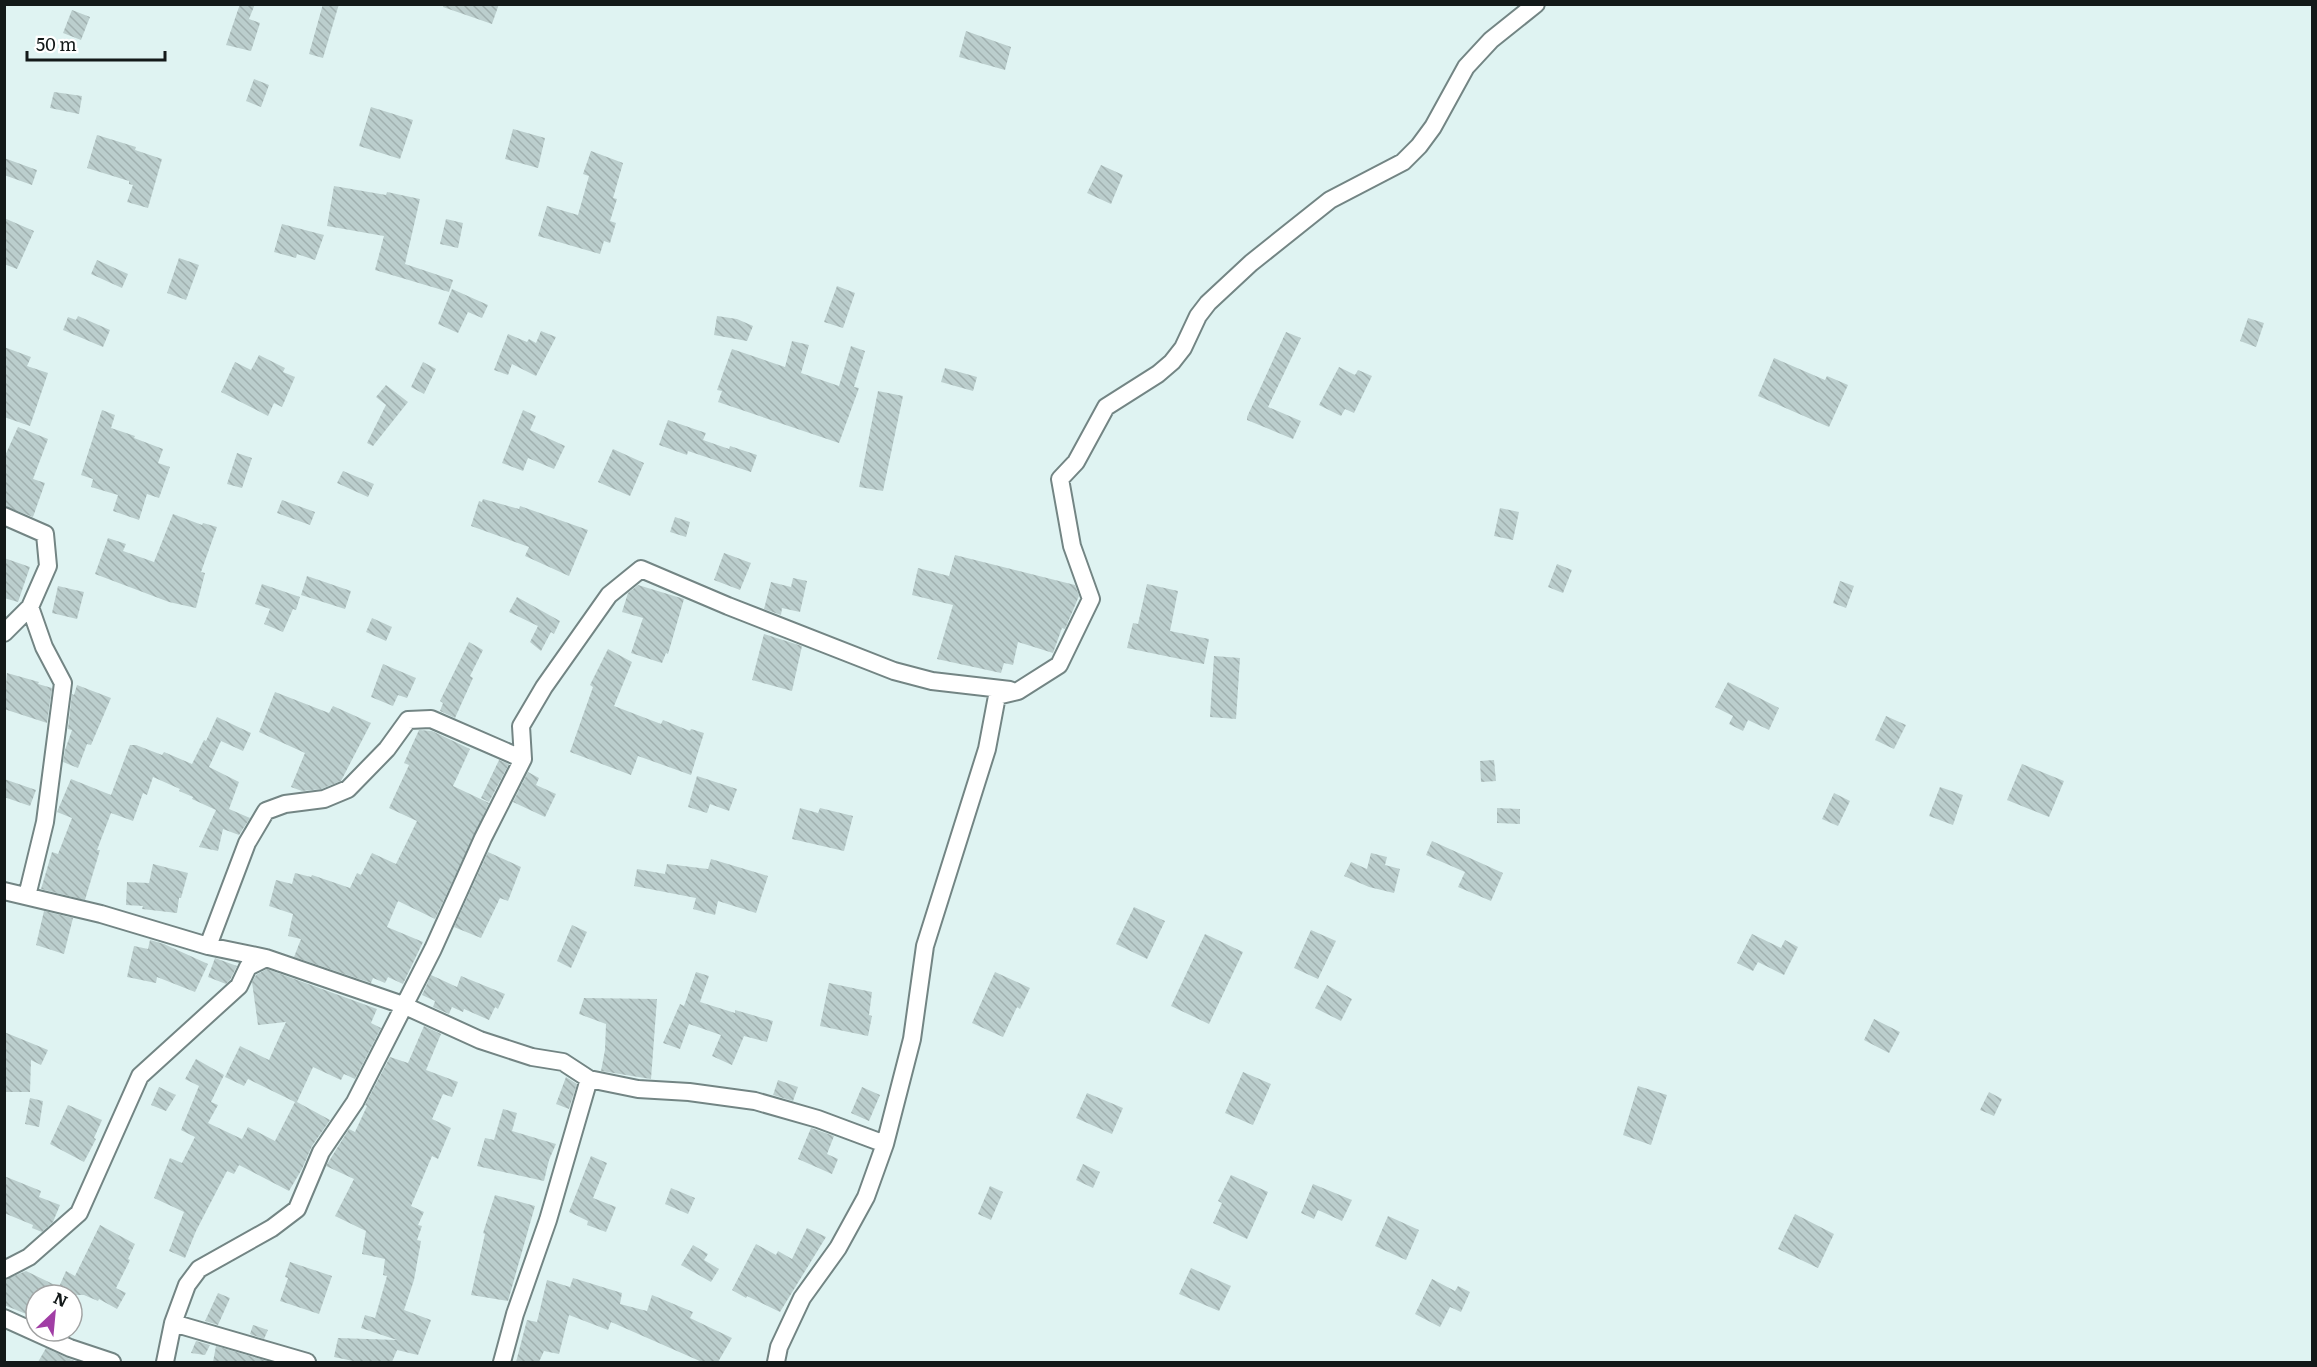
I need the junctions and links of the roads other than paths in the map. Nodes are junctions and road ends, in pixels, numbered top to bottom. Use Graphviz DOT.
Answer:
graph roads {
  1 [pos="1536,4"];
  2 [pos="4,516"];
  3 [pos="30,607"];
  4 [pos="4,633"];
  5 [pos="1018,691"];
  6 [pos="523,759"];
  7 [pos="4,891"];
  8 [pos="27,896"];
  9 [pos="208,946"];
  10 [pos="266,958"];
  11 [pos="403,1005"];
  12 [pos="589,1079"];
  13 [pos="885,1144"];
  14 [pos="4,1270"];
  15 [pos="4,1318"];
  16 [pos="173,1323"];
  17 [pos="112,1362"];
  18 [pos="165,1362"];
  19 [pos="307,1362"];
  20 [pos="502,1362"];
  21 [pos="776,1362"];
  1 -- 5 [label="street"];
  2 -- 3 [label="street"];
  3 -- 4 [label="street"];
  3 -- 8 [label="street"];
  5 -- 6 [label="street"];
  5 -- 13 [label="street"];
  6 -- 9 [label="street"];
  6 -- 11 [label="street"];
  7 -- 8 [label="street"];
  8 -- 9 [label="street"];
  9 -- 10 [label="street"];
  10 -- 11 [label="street"];
  10 -- 14 [label="street"];
  11 -- 12 [label="street"];
  11 -- 16 [label="street"];
  12 -- 13 [label="street"];
  12 -- 20 [label="street"];
  13 -- 21 [label="street"];
  15 -- 17 [label="street"];
  16 -- 18 [label="street"];
  16 -- 19 [label="street"];
}
